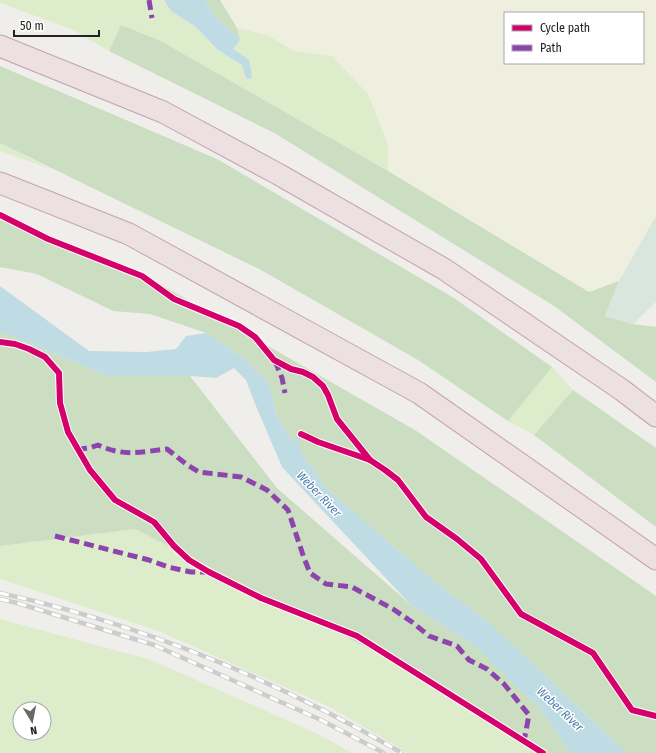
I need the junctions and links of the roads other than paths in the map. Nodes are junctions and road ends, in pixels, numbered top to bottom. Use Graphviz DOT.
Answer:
graph roads {
  1 [pos="0,46"];
  2 [pos="0,183"];
  3 [pos="656,416"];
  4 [pos="656,559"];
  1 -- 3 [label="highway"];
  2 -- 4 [label="highway"];
}
